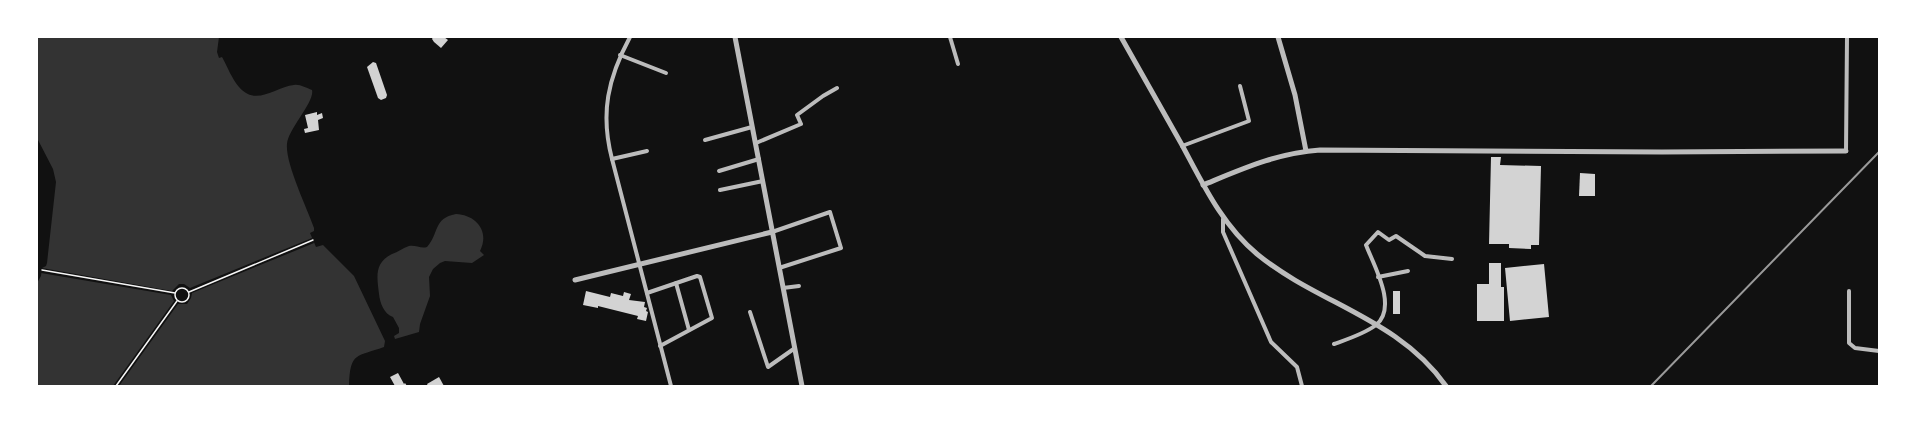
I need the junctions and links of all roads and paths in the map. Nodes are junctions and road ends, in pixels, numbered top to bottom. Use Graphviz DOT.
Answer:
graph roads {
  1 [pos="630,37"];
  2 [pos="735,37"];
  3 [pos="950,37"];
  4 [pos="1121,37"];
  5 [pos="1278,37"];
  6 [pos="1847,37"];
  7 [pos="620,55"];
  8 [pos="958,64"];
  9 [pos="666,73"];
  10 [pos="1240,86"];
  11 [pos="837,88"];
  12 [pos="752,127"];
  13 [pos="705,140"];
  14 [pos="756,143"];
  15 [pos="1182,146"];
  16 [pos="647,151"];
  17 [pos="1306,151"];
  18 [pos="1846,151"];
  19 [pos="612,158"];
  20 [pos="759,160"];
  21 [pos="719,171"];
  22 [pos="763,181"];
  23 [pos="1203,185"];
  24 [pos="720,190"];
  25 [pos="1224,219"];
  26 [pos="772,232"];
  27 [pos="313,240"];
  28 [pos="1452,258"];
  29 [pos="639,266"];
  30 [pos="779,268"];
  31 [pos="42,270"];
  32 [pos="1408,271"];
  33 [pos="1378,276"];
  34 [pos="576,280"];
  35 [pos="676,283"];
  36 [pos="799,286"];
  37 [pos="783,288"];
  38 [pos="1849,291"];
  39 [pos="189,292"];
  40 [pos="174,293"];
  41 [pos="647,293"];
  42 [pos="177,301"];
  43 [pos="750,312"];
  44 [pos="1377,324"];
  45 [pos="689,330"];
  46 [pos="1334,344"];
  47 [pos="660,346"];
  48 [pos="795,348"];
  49 [pos="1879,351"];
  50 [pos="116,386"];
  51 [pos="671,386"];
  52 [pos="802,386"];
  53 [pos="1302,386"];
  54 [pos="1446,386"];
  1 -- 7 [label="street"];
  2 -- 12 [label="street"];
  3 -- 8 [label="street"];
  4 -- 15 [label="street"];
  5 -- 17 [label="street"];
  6 -- 18 [label="street"];
  7 -- 9 [label="street"];
  7 -- 19 [label="street"];
  10 -- 15 [label="street"];
  11 -- 14 [label="street"];
  12 -- 13 [label="street"];
  12 -- 14 [label="street"];
  14 -- 20 [label="street"];
  15 -- 23 [label="street"];
  16 -- 19 [label="street"];
  17 -- 18 [label="street"];
  17 -- 23 [label="street"];
  19 -- 29 [label="street"];
  20 -- 21 [label="street"];
  20 -- 22 [label="street"];
  22 -- 24 [label="street"];
  22 -- 26 [label="street"];
  23 -- 25 [label="street"];
  25 -- 44 [label="street"];
  25 -- 53 [label="street"];
  26 -- 29 [label="street"];
  26 -- 30 [label="street"];
  26 -- 30 [label="street"];
  27 -- 39 [label="path"];
  28 -- 33 [label="street"];
  29 -- 34 [label="street"];
  29 -- 41 [label="street"];
  30 -- 37 [label="street"];
  31 -- 40 [label="path"];
  32 -- 33 [label="street"];
  33 -- 44 [label="street"];
  35 -- 41 [label="street"];
  35 -- 45 [label="street"];
  35 -- 45 [label="street"];
  36 -- 37 [label="street"];
  37 -- 48 [label="street"];
  38 -- 49 [label="street"];
  39 -- 40 [label="path"];
  39 -- 42 [label="path"];
  40 -- 42 [label="path"];
  41 -- 47 [label="street"];
  42 -- 50 [label="path"];
  43 -- 48 [label="street"];
  44 -- 46 [label="street"];
  44 -- 54 [label="street"];
  45 -- 47 [label="street"];
  47 -- 51 [label="street"];
  48 -- 52 [label="street"];
}
